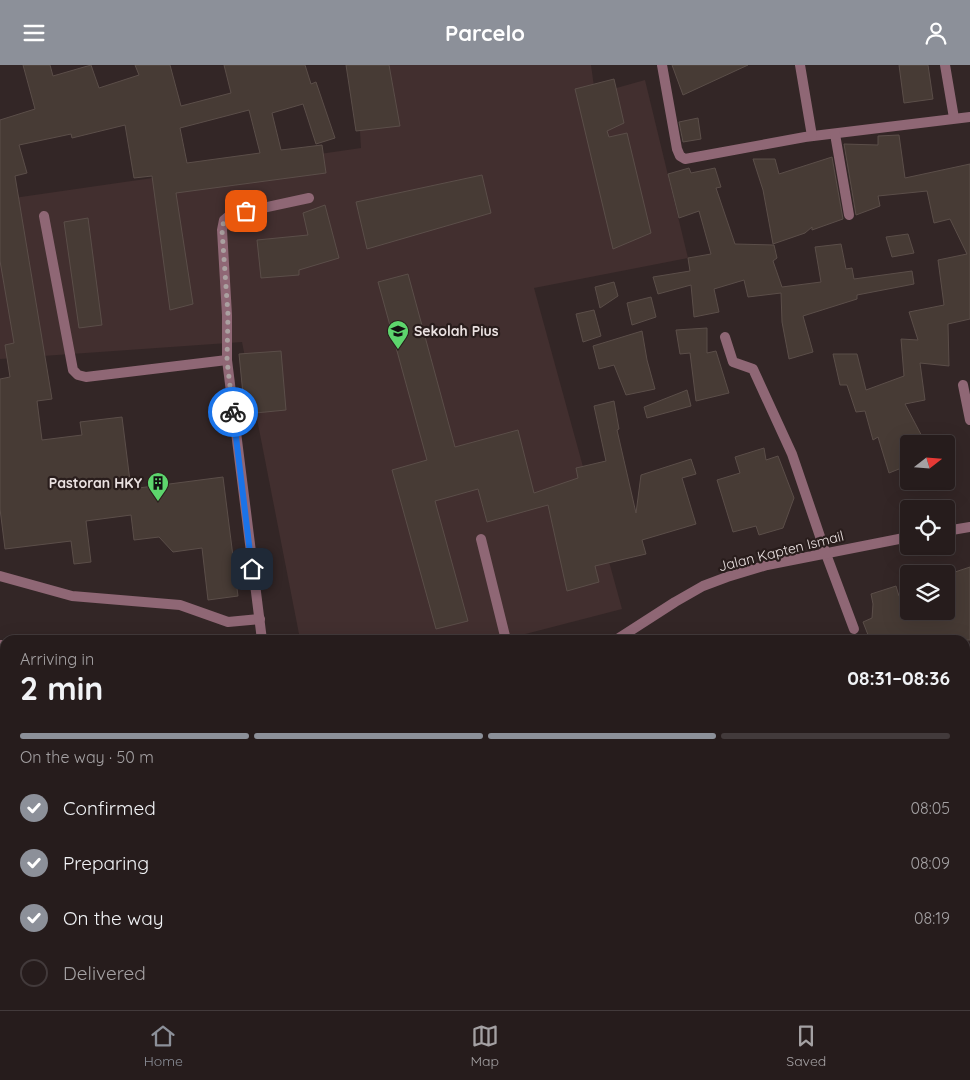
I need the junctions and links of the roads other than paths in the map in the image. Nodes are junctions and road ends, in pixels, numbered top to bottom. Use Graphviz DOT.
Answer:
graph roads {
  1 [pos="662,65"];
  2 [pos="800,65"];
  3 [pos="945,65"];
  4 [pos="970,117"];
  5 [pos="954,118"];
  6 [pos="835,134"];
  7 [pos="812,136"];
  8 [pos="309,198"];
  9 [pos="849,215"];
  10 [pos="44,216"];
  11 [pos="725,337"];
  12 [pos="227,360"];
  13 [pos="963,385"];
  14 [pos="970,420"];
  15 [pos="970,527"];
  16 [pos="955,530"];
  17 [pos="481,539"];
  18 [pos="900,539"];
  19 [pos="826,554"];
  20 [pos="0,576"];
  21 [pos="260,619"];
  22 [pos="854,629"];
  23 [pos="262,635"];
  24 [pos="505,635"];
  25 [pos="624,635"];
  1 -- 7 [label="street"];
  2 -- 7 [label="street"];
  3 -- 5 [label="street"];
  4 -- 5 [label="street"];
  5 -- 6 [label="street"];
  6 -- 7 [label="street"];
  6 -- 9 [label="street"];
  8 -- 12 [label="street"];
  10 -- 12 [label="street"];
  11 -- 19 [label="street"];
  12 -- 21 [label="street"];
  13 -- 14 [label="street"];
  15 -- 16 [label="street"];
  17 -- 24 [label="street"];
  18 -- 19 [label="street, Jalan Kapten Ismail"];
  19 -- 22 [label="street"];
  19 -- 25 [label="street, Jalan Kapten Ismail"];
  20 -- 21 [label="street"];
  21 -- 23 [label="street"];
}
